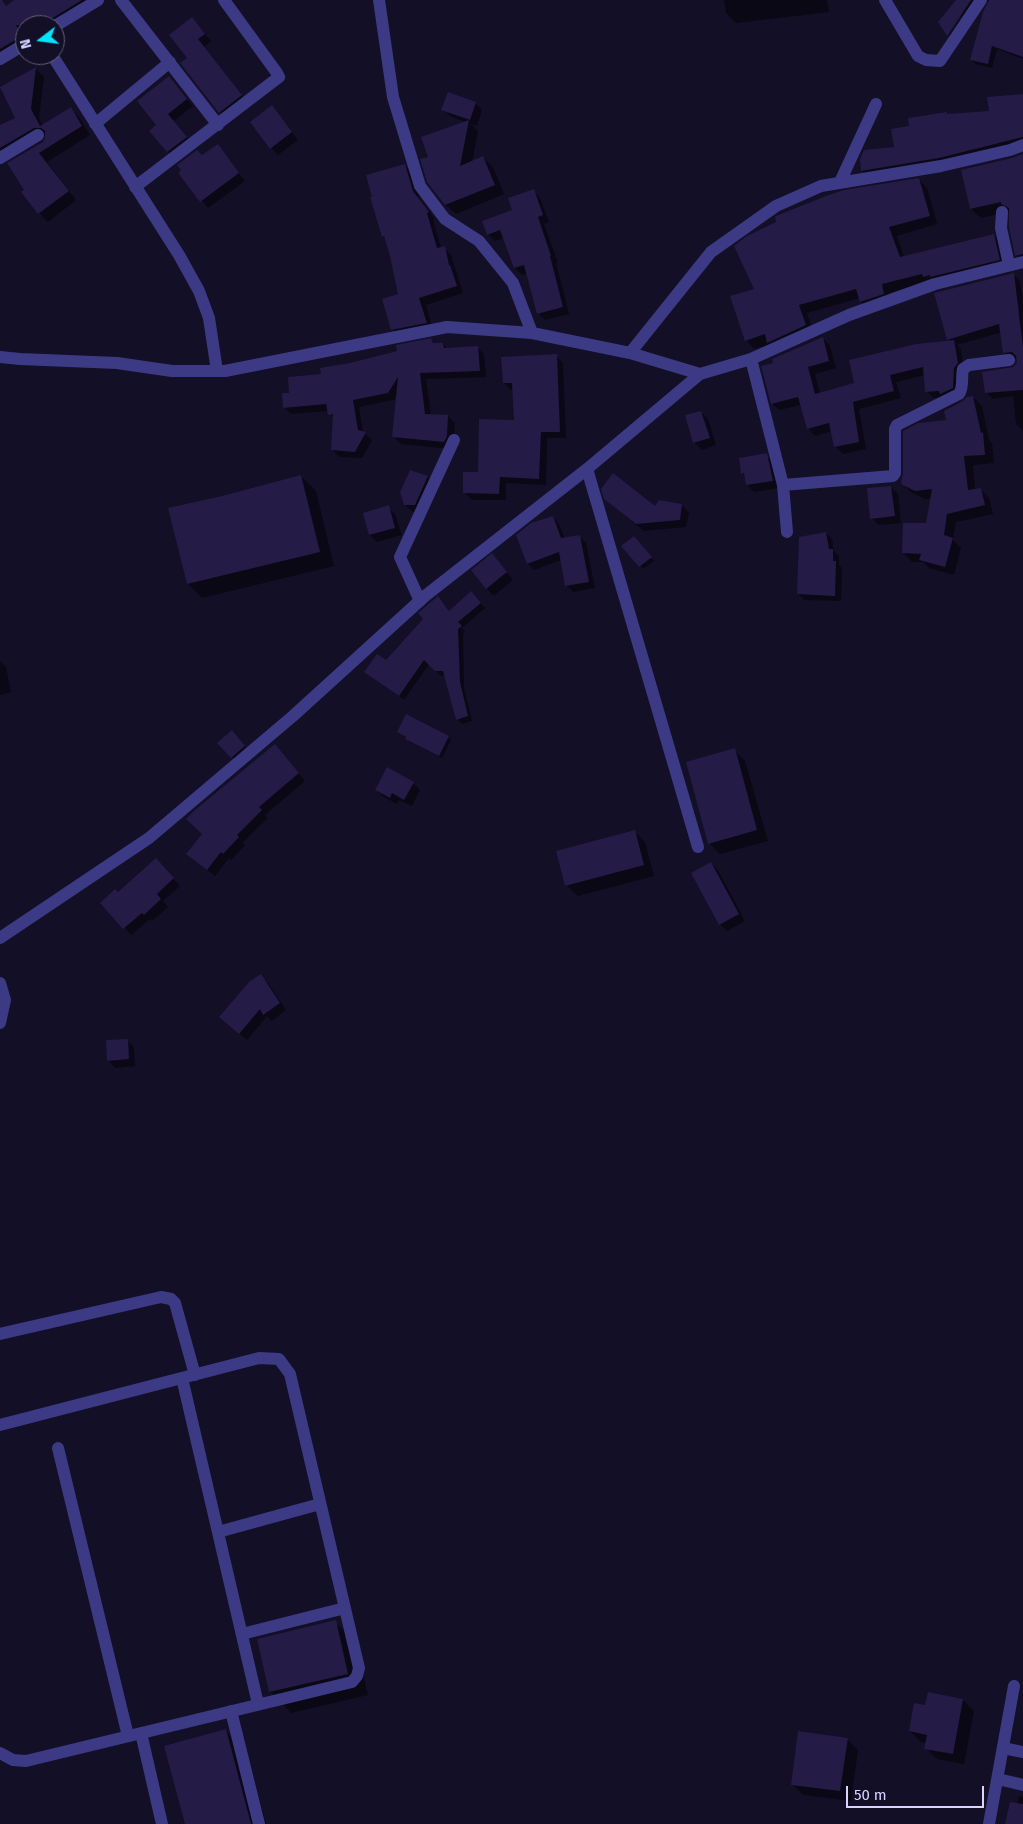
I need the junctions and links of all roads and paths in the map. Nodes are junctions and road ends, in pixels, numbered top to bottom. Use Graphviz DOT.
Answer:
graph roads {
  1 [pos="98,0"];
  2 [pos="122,0"];
  3 [pos="224,0"];
  4 [pos="379,0"];
  5 [pos="886,0"];
  6 [pos="981,0"];
  7 [pos="65,20"];
  8 [pos="15,50"];
  9 [pos="0,60"];
  10 [pos="170,62"];
  11 [pos="58,65"];
  12 [pos="876,104"];
  13 [pos="95,124"];
  14 [pos="218,125"];
  15 [pos="38,135"];
  16 [pos="1023,145"];
  17 [pos="0,158"];
  18 [pos="840,182"];
  19 [pos="136,187"];
  20 [pos="1002,212"];
  21 [pos="1023,262"];
  22 [pos="1009,265"];
  23 [pos="532,333"];
  24 [pos="630,353"];
  25 [pos="0,357"];
  26 [pos="751,359"];
  27 [pos="1008,360"];
  28 [pos="217,371"];
  29 [pos="700,374"];
  30 [pos="454,440"];
  31 [pos="587,469"];
  32 [pos="782,485"];
  33 [pos="787,532"];
  34 [pos="420,601"];
  35 [pos="698,847"];
  36 [pos="0,938"];
  37 [pos="0,983"];
  38 [pos="0,1023"];
  39 [pos="0,1334"];
  40 [pos="195,1375"];
  41 [pos="182,1378"];
  42 [pos="0,1425"];
  43 [pos="58,1448"];
  44 [pos="320,1504"];
  45 [pos="218,1532"];
  46 [pos="345,1608"];
  47 [pos="242,1634"];
  48 [pos="1014,1686"];
  49 [pos="258,1704"];
  50 [pos="231,1711"];
  51 [pos="141,1733"];
  52 [pos="128,1736"];
  53 [pos="1003,1748"];
  54 [pos="1023,1752"];
  55 [pos="0,1753"];
  56 [pos="998,1779"];
  57 [pos="1023,1785"];
  58 [pos="162,1824"];
  59 [pos="259,1824"];
  60 [pos="989,1824"];
  1 -- 7 [label="street"];
  2 -- 10 [label="street"];
  3 -- 14 [label="street"];
  4 -- 23 [label="street"];
  5 -- 6 [label="street"];
  8 -- 9 [label="street"];
  10 -- 13 [label="street"];
  10 -- 14 [label="street"];
  11 -- 13 [label="street"];
  12 -- 18 [label="street"];
  13 -- 19 [label="street"];
  14 -- 19 [label="street"];
  15 -- 17 [label="street"];
  16 -- 18 [label="street"];
  18 -- 24 [label="street"];
  19 -- 28 [label="street"];
  20 -- 22 [label="street"];
  21 -- 22 [label="street"];
  22 -- 26 [label="street"];
  23 -- 24 [label="street"];
  23 -- 28 [label="street"];
  24 -- 29 [label="street"];
  25 -- 28 [label="street"];
  26 -- 29 [label="street"];
  26 -- 32 [label="street"];
  27 -- 32 [label="street"];
  29 -- 31 [label="street"];
  30 -- 34 [label="street"];
  31 -- 34 [label="street"];
  31 -- 35 [label="street"];
  32 -- 33 [label="street"];
  34 -- 36 [label="street"];
  37 -- 38 [label="street"];
  39 -- 40 [label="street"];
  40 -- 41 [label="street"];
  40 -- 44 [label="street"];
  41 -- 42 [label="street"];
  41 -- 45 [label="street"];
  43 -- 52 [label="street"];
  44 -- 45 [label="street"];
  44 -- 46 [label="street"];
  45 -- 47 [label="street"];
  46 -- 47 [label="street"];
  46 -- 49 [label="street"];
  47 -- 49 [label="street"];
  48 -- 53 [label="street"];
  49 -- 50 [label="street"];
  50 -- 51 [label="street"];
  50 -- 59 [label="street"];
  51 -- 52 [label="street"];
  51 -- 58 [label="street"];
  52 -- 55 [label="street"];
  53 -- 54 [label="street"];
  53 -- 56 [label="street"];
  56 -- 57 [label="street"];
  56 -- 60 [label="street"];
}
